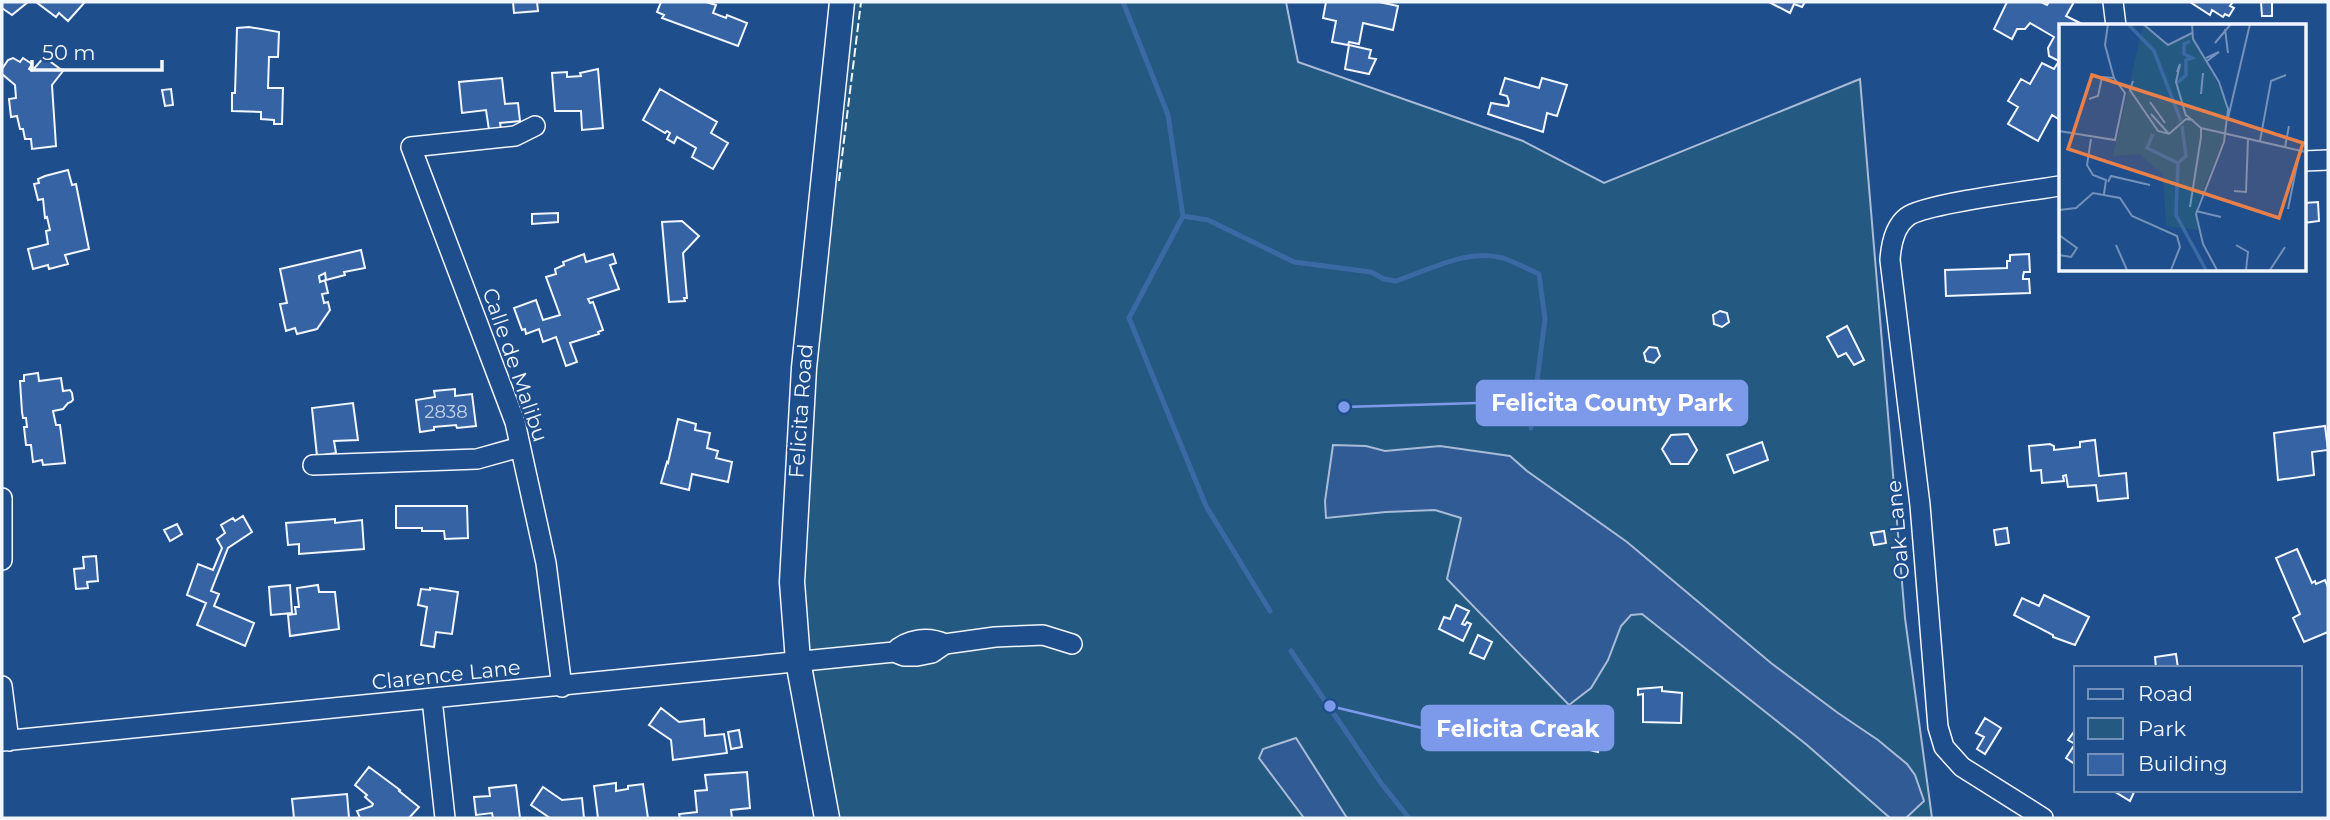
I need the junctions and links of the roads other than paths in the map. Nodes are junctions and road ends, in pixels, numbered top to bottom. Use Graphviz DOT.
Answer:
graph roads {
  1 [pos="842,2"];
  2 [pos="2113,2"];
  3 [pos="2116,24"];
  4 [pos="535,126"];
  5 [pos="2328,160"];
  6 [pos="2306,161"];
  7 [pos="2059,186"];
  8 [pos="520,447"];
  9 [pos="313,465"];
  10 [pos="2,498"];
  11 [pos="2,560"];
  12 [pos="1072,644"];
  13 [pos="798,661"];
  14 [pos="2,687"];
  15 [pos="562,687"];
  16 [pos="432,699"];
  17 [pos="5,741"];
  18 [pos="445,818"];
  19 [pos="827,818"];
  20 [pos="2043,818"];
  1 -- 13 [label="main road, Felicita Road"];
  2 -- 3 [label="street"];
  4 -- 8 [label="street, Calle de Malibu"];
  5 -- 6 [label="street"];
  7 -- 20 [label="street, Oak Lane"];
  8 -- 9 [label="street"];
  8 -- 15 [label="street, Calle de Malibu"];
  10 -- 11 [label="street"];
  12 -- 13 [label="street, Clarence Lane"];
  13 -- 15 [label="street, Clarence Lane"];
  13 -- 19 [label="main road, Felicita Road"];
  14 -- 17 [label="street"];
  15 -- 16 [label="street, Clarence Lane"];
  16 -- 17 [label="street, Clarence Lane"];
  16 -- 18 [label="street"];
}
